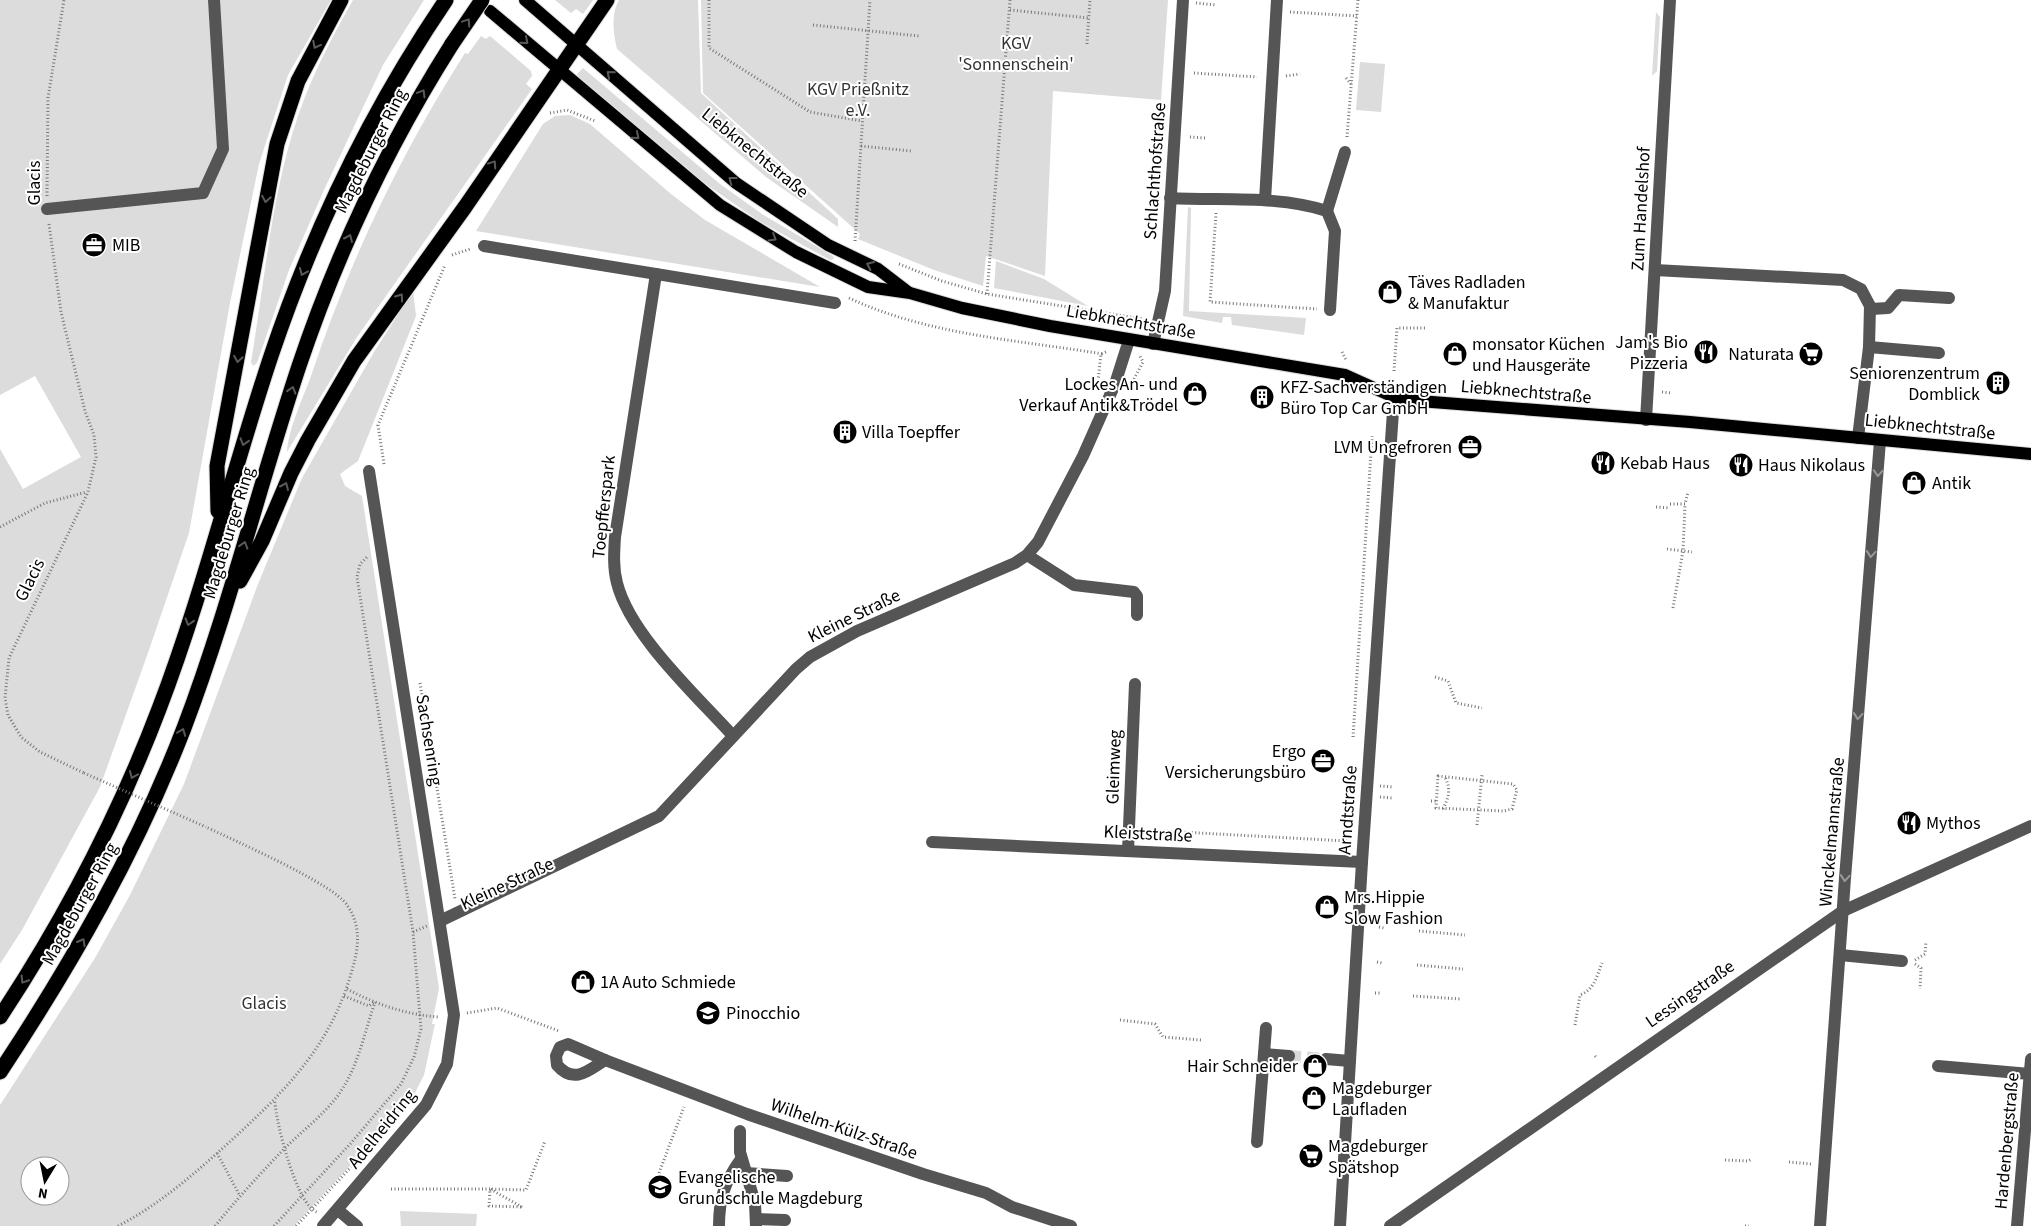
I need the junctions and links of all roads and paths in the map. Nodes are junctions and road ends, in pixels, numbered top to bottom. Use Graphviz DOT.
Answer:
graph roads {
  1 [pos="64,0"];
  2 [pos="214,0"];
  3 [pos="341,0"];
  4 [pos="446,0"];
  5 [pos="525,0"];
  6 [pos="607,0"];
  7 [pos="710,0"];
  8 [pos="870,0"];
  9 [pos="1010,0"];
  10 [pos="1090,0"];
  11 [pos="1183,0"];
  12 [pos="1358,0"];
  13 [pos="1670,0"];
  14 [pos="1277,5"];
  15 [pos="486,6"];
  16 [pos="1010,10"];
  17 [pos="1357,16"];
  18 [pos="1089,18"];
  19 [pos="813,25"];
  20 [pos="868,32"];
  21 [pos="919,36"];
  22 [pos="1087,44"];
  23 [pos="577,46"];
  24 [pos="559,71"];
  25 [pos="1178,72"];
  26 [pos="1300,74"];
  27 [pos="1273,78"];
  28 [pos="1346,78"];
  29 [pos="1352,85"];
  30 [pos="862,121"];
  31 [pos="861,146"];
  32 [pos="911,151"];
  33 [pos="1345,152"];
  34 [pos="1170,198"];
  35 [pos="1265,200"];
  36 [pos="1217,201"];
  37 [pos="47,209"];
  38 [pos="1328,211"];
  39 [pos="857,233"];
  40 [pos="847,241"];
  41 [pos="854,244"];
  42 [pos="484,246"];
  43 [pos="449,255"];
  44 [pos="896,263"];
  45 [pos="1655,270"];
  46 [pos="656,274"];
  47 [pos="910,293"];
  48 [pos="987,294"];
  49 [pos="1949,298"];
  50 [pos="835,303"];
  51 [pos="1871,309"];
  52 [pos="1330,310"];
  53 [pos="1129,318"];
  54 [pos="1425,328"];
  55 [pos="1129,340"];
  56 [pos="1153,344"];
  57 [pos="1869,347"];
  58 [pos="1939,353"];
  59 [pos="1143,362"];
  60 [pos="1394,371"];
  61 [pos="1132,385"];
  62 [pos="1394,397"];
  63 [pos="1646,420"];
  64 [pos="1372,436"];
  65 [pos="1858,438"];
  66 [pos="1880,441"];
  67 [pos="2031,454"];
  68 [pos="369,471"];
  69 [pos="88,492"];
  70 [pos="1688,492"];
  71 [pos="1685,504"];
  72 [pos="1656,506"];
  73 [pos="219,525"];
  74 [pos="0,527"];
  75 [pos="1667,549"];
  76 [pos="1683,551"];
  77 [pos="382,552"];
  78 [pos="1692,552"];
  79 [pos="1027,555"];
  80 [pos="225,608"];
  81 [pos="1673,608"];
  82 [pos="1138,615"];
  83 [pos="1435,677"];
  84 [pos="1135,684"];
  85 [pos="1482,708"];
  86 [pos="733,736"];
  87 [pos="1353,743"];
  88 [pos="1482,775"];
  89 [pos="1444,776"];
  90 [pos="1481,780"];
  91 [pos="1432,789"];
  92 [pos="1438,790"];
  93 [pos="1431,801"];
  94 [pos="1436,801"];
  95 [pos="1443,809"];
  96 [pos="1478,810"];
  97 [pos="1477,825"];
  98 [pos="2031,826"];
  99 [pos="1347,832"];
  100 [pos="932,842"];
  101 [pos="1346,848"];
  102 [pos="1128,851"];
  103 [pos="1362,862"];
  104 [pos="1843,911"];
  105 [pos="440,921"];
  106 [pos="427,926"];
  107 [pos="1379,927"];
  108 [pos="1384,928"];
  109 [pos="1419,931"];
  110 [pos="1465,935"];
  111 [pos="429,936"];
  112 [pos="1840,955"];
  113 [pos="1906,961"];
  114 [pos="1377,962"];
  115 [pos="1382,963"];
  116 [pos="1602,963"];
  117 [pos="1417,965"];
  118 [pos="1462,969"];
  119 [pos="347,989"];
  120 [pos="1920,989"];
  121 [pos="1375,993"];
  122 [pos="1380,993"];
  123 [pos="344,996"];
  124 [pos="1413,996"];
  125 [pos="1460,999"];
  126 [pos="375,1002"];
  127 [pos="436,1009"];
  128 [pos="460,1014"];
  129 [pos="421,1016"];
  130 [pos="0,1017"];
  131 [pos="438,1017"];
  132 [pos="1120,1020"];
  133 [pos="1575,1025"];
  134 [pos="436,1026"];
  135 [pos="1266,1028"];
  136 [pos="560,1032"];
  137 [pos="1201,1040"];
  138 [pos="1264,1054"];
  139 [pos="1289,1056"];
  140 [pos="1326,1059"];
  141 [pos="2031,1059"];
  142 [pos="605,1060"];
  143 [pos="1350,1061"];
  144 [pos="1938,1066"];
  145 [pos="0,1072"];
  146 [pos="2030,1074"];
  147 [pos="275,1101"];
  148 [pos="684,1107"];
  149 [pos="740,1131"];
  150 [pos="546,1141"];
  151 [pos="1257,1142"];
  152 [pos="285,1148"];
  153 [pos="218,1153"];
  154 [pos="2027,1156"];
  155 [pos="741,1159"];
  156 [pos="1752,1159"];
  157 [pos="1725,1160"];
  158 [pos="356,1161"];
  159 [pos="1789,1162"];
  160 [pos="1824,1165"];
  161 [pos="659,1173"];
  162 [pos="746,1173"];
  163 [pos="787,1176"];
  164 [pos="392,1189"];
  165 [pos="490,1190"];
  166 [pos="302,1195"];
  167 [pos="240,1196"];
  168 [pos="338,1210"];
  169 [pos="785,1220"];
  170 [pos="756,1222"];
  171 [pos="125,1225"];
  172 [pos="118,1226"];
  173 [pos="215,1226"];
  174 [pos="274,1226"];
  175 [pos="296,1226"];
  176 [pos="323,1226"];
  177 [pos="356,1226"];
  178 [pos="719,1226"];
  179 [pos="1071,1226"];
  180 [pos="1340,1226"];
  181 [pos="1390,1226"];
  182 [pos="1745,1226"];
  183 [pos="1749,1226"];
  184 [pos="1820,1226"];
  185 [pos="2017,1226"];
  1 -- 37 [label="path, Glacis"];
  2 -- 37 [label="street"];
  3 -- 73 [label="highway, one-way"];
  4 -- 73 [label="highway, Magdeburger Ring, one-way"];
  5 -- 23 [label="main road, Liebknechtstraße"];
  6 -- 23 [label="highway"];
  7 -- 30 [label="path"];
  8 -- 20 [label="path"];
  9 -- 16 [label="path"];
  10 -- 18 [label="path"];
  11 -- 25 [label="street, Schlachthofstraße"];
  12 -- 17 [label="path"];
  13 -- 45 [label="street, Zum Handelshof"];
  14 -- 17 [label="path"];
  14 -- 27 [label="street"];
  15 -- 24 [label="main road, Liebknechtstraße, one-way"];
  80 -- 15 [label="highway, Magdeburger Ring, one-way, bridge"];
  16 -- 18 [label="path"];
  16 -- 48 [label="path"];
  17 -- 29 [label="path"];
  18 -- 22 [label="path"];
  19 -- 20 [label="path"];
  20 -- 21 [label="path"];
  20 -- 30 [label="path"];
  23 -- 24 [label="highway"];
  47 -- 23 [label="main road, Liebknechtstraße, one-way"];
  24 -- 47 [label="main road, Liebknechtstraße, one-way"];
  80 -- 24 [label="highway, one-way"];
  25 -- 27 [label="path"];
  25 -- 34 [label="street, Schlachthofstraße"];
  26 -- 27 [label="path"];
  27 -- 35 [label="street"];
  28 -- 29 [label="path"];
  29 -- 33 [label="path"];
  30 -- 31 [label="path"];
  31 -- 32 [label="path"];
  31 -- 39 [label="path"];
  33 -- 38 [label="street"];
  34 -- 36 [label="street"];
  34 -- 56 [label="street, Schlachthofstraße"];
  35 -- 36 [label="street"];
  35 -- 38 [label="street"];
  36 -- 52 [label="path"];
  37 -- 69 [label="path, Glacis"];
  38 -- 52 [label="street"];
  40 -- 41 [label="path"];
  42 -- 43 [label="path"];
  42 -- 46 [label="street"];
  44 -- 48 [label="path, Liebknechtstraße"];
  45 -- 51 [label="street"];
  45 -- 63 [label="street, Zum Handelshof"];
  46 -- 50 [label="street"];
  46 -- 86 [label="street, Toepfferspark"];
  47 -- 55 [label="main road, Liebknechtstraße"];
  48 -- 53 [label="path, Liebknechtstraße"];
  49 -- 51 [label="street"];
  51 -- 57 [label="street"];
  54 -- 60 [label="path"];
  55 -- 56 [label="main road, Liebknechtstraße"];
  55 -- 79 [label="street, Kleine Straße"];
  56 -- 62 [label="main road, Liebknechtstraße"];
  57 -- 58 [label="street"];
  57 -- 65 [label="street"];
  59 -- 61 [label="path"];
  62 -- 63 [label="main road, Liebknechtstraße"];
  62 -- 103 [label="street, Arndtstraße"];
  63 -- 65 [label="main road, Liebknechtstraße"];
  64 -- 87 [label="path, Arndtstraße"];
  65 -- 66 [label="main road, Liebknechtstraße"];
  66 -- 67 [label="main road, Liebknechtstraße"];
  66 -- 104 [label="street, Winckelmannstraße, one-way"];
  68 -- 77 [label="street, Sachsenring"];
  69 -- 74 [label="path"];
  69 -- 119 [label="path, Glacis, bridge"];
  70 -- 71 [label="path"];
  71 -- 72 [label="path"];
  71 -- 76 [label="path"];
  73 -- 130 [label="highway, Magdeburger Ring, one-way"];
  75 -- 76 [label="path"];
  76 -- 78 [label="path"];
  76 -- 81 [label="path"];
  77 -- 105 [label="street, Sachsenring"];
  77 -- 129 [label="path"];
  79 -- 82 [label="street"];
  79 -- 86 [label="street, Kleine Straße"];
  145 -- 80 [label="highway, Magdeburger Ring, one-way"];
  83 -- 85 [label="path"];
  84 -- 102 [label="street, Gleimweg"];
  86 -- 105 [label="street, Kleine Straße"];
  88 -- 90 [label="path"];
  89 -- 90 [label="path"];
  89 -- 92 [label="path"];
  89 -- 95 [label="path"];
  90 -- 96 [label="path"];
  90 -- 96 [label="path"];
  91 -- 92 [label="path"];
  92 -- 94 [label="path"];
  93 -- 94 [label="path"];
  94 -- 95 [label="path"];
  95 -- 96 [label="path"];
  96 -- 97 [label="path"];
  98 -- 104 [label="street, Lessingstraße"];
  99 -- 101 [label="path, Arndtstraße"];
  100 -- 102 [label="street, Kleiststraße"];
  102 -- 103 [label="street, Kleiststraße"];
  103 -- 143 [label="street, Arndtstraße"];
  104 -- 112 [label="street, Winckelmannstraße"];
  104 -- 181 [label="street, Lessingstraße"];
  105 -- 128 [label="street, Sachsenring"];
  106 -- 111 [label="path"];
  107 -- 108 [label="path"];
  109 -- 110 [label="path"];
  112 -- 113 [label="street"];
  112 -- 160 [label="street, Winckelmannstraße"];
  113 -- 120 [label="path"];
  114 -- 115 [label="path"];
  116 -- 133 [label="path"];
  117 -- 118 [label="path"];
  119 -- 123 [label="path, Glacis"];
  119 -- 126 [label="path"];
  121 -- 122 [label="path"];
  123 -- 126 [label="path"];
  123 -- 147 [label="path, Glacis"];
  124 -- 125 [label="path"];
  126 -- 129 [label="path"];
  126 -- 152 [label="path"];
  127 -- 131 [label="path"];
  128 -- 136 [label="path"];
  128 -- 168 [label="street, Adelheidring"];
  129 -- 131 [label="path"];
  129 -- 166 [label="path"];
  131 -- 134 [label="path"];
  132 -- 137 [label="path"];
  135 -- 138 [label="street"];
  138 -- 139 [label="street"];
  138 -- 151 [label="street"];
  140 -- 143 [label="street"];
  141 -- 146 [label="street, Hardenbergstraße"];
  142 -- 179 [label="street, Wilhelm-Külz-Straße"];
  143 -- 180 [label="street, Arndtstraße"];
  144 -- 146 [label="street"];
  146 -- 154 [label="street, Hardenbergstraße"];
  147 -- 152 [label="path"];
  147 -- 153 [label="path, Glacis"];
  148 -- 161 [label="path"];
  149 -- 155 [label="street"];
  150 -- 165 [label="path"];
  152 -- 166 [label="path"];
  152 -- 167 [label="path"];
  153 -- 167 [label="path"];
  153 -- 171 [label="path, Glacis"];
  154 -- 185 [label="street, Hardenbergstraße"];
  155 -- 162 [label="street"];
  155 -- 178 [label="street"];
  156 -- 157 [label="path"];
  158 -- 175 [label="path"];
  159 -- 160 [label="path"];
  160 -- 184 [label="street, Winckelmannstraße"];
  162 -- 163 [label="street"];
  162 -- 170 [label="street"];
  164 -- 165 [label="path"];
  165 -- 165 [label="path"];
  166 -- 174 [label="path"];
  167 -- 173 [label="path"];
  168 -- 176 [label="street, Adelheidring"];
  168 -- 177 [label="street"];
  169 -- 170 [label="street"];
  171 -- 172 [label="path, Glacis"];
  182 -- 183 [label="path"];
}
